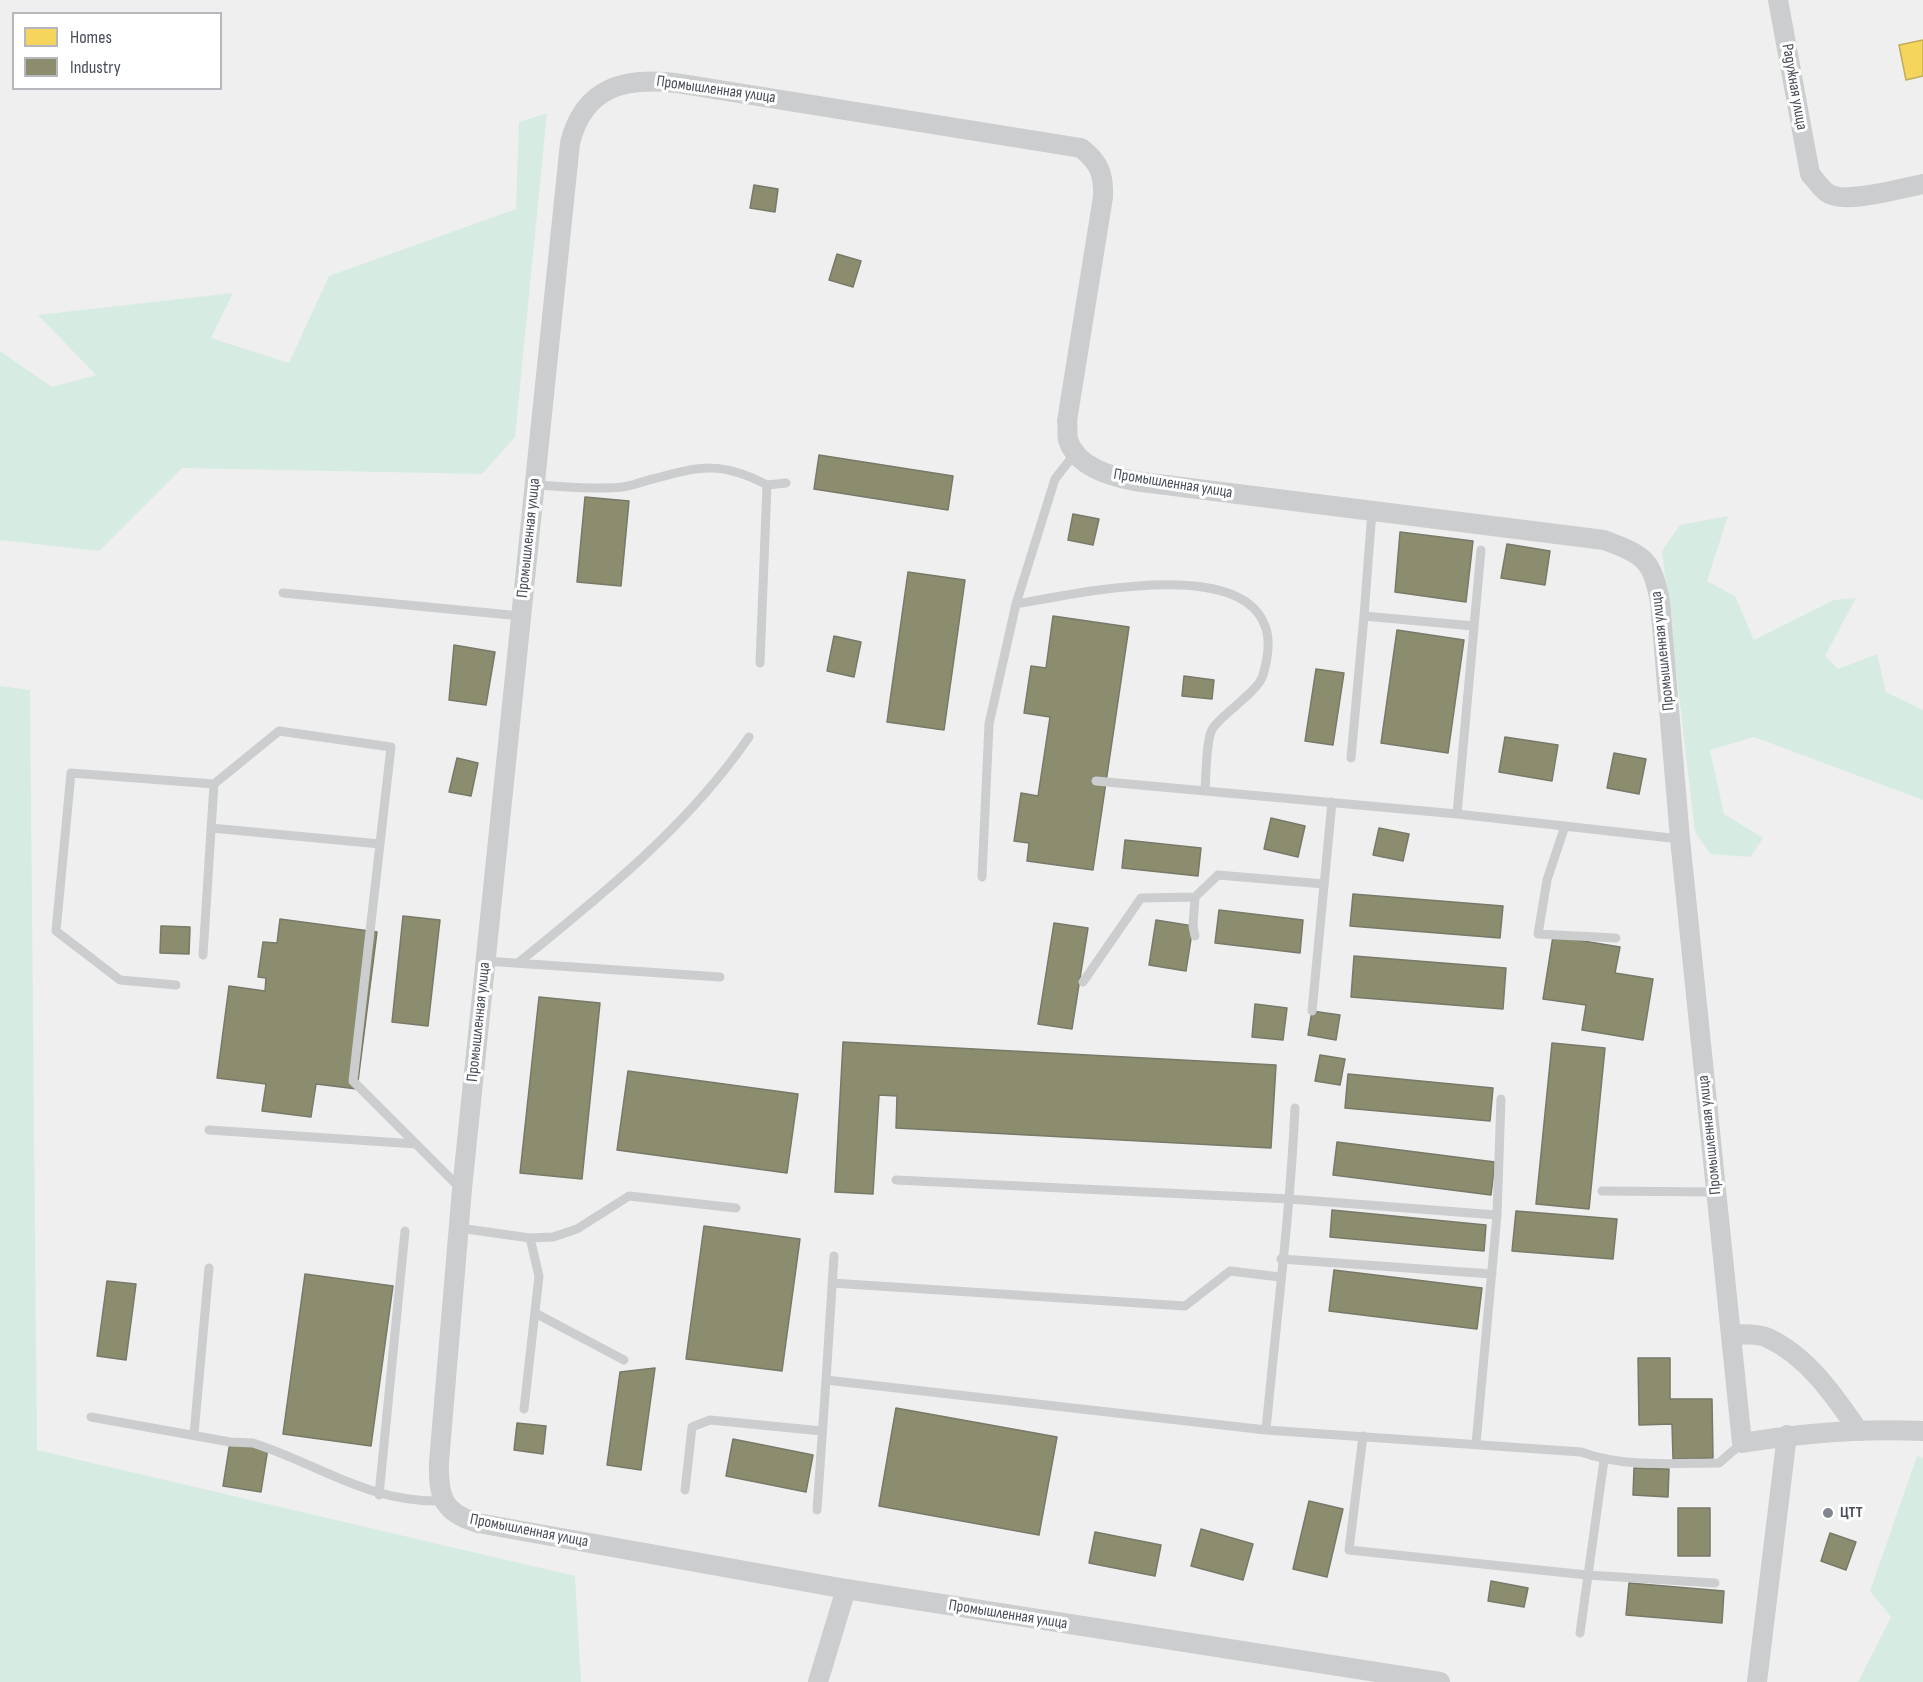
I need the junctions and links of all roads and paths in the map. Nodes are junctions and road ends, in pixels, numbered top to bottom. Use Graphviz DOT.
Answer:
graph roads {
  1 [pos="1778,0"];
  2 [pos="1923,184"];
  3 [pos="1076,452"];
  4 [pos="786,483"];
  5 [pos="535,485"];
  6 [pos="767,485"];
  7 [pos="1372,511"];
  8 [pos="1481,550"];
  9 [pos="282,593"];
  10 [pos="1016,604"];
  11 [pos="521,616"];
  12 [pos="1364,616"];
  13 [pos="1474,626"];
  14 [pos="760,663"];
  15 [pos="750,737"];
  16 [pos="1351,758"];
  17 [pos="1096,781"];
  18 [pos="214,784"];
  19 [pos="1205,791"];
  20 [pos="1332,802"];
  21 [pos="1457,814"];
  22 [pos="1565,826"];
  23 [pos="211,828"];
  24 [pos="1680,839"];
  25 [pos="380,844"];
  26 [pos="982,877"];
  27 [pos="1324,884"];
  28 [pos="1195,897"];
  29 [pos="1195,936"];
  30 [pos="1616,938"];
  31 [pos="203,956"];
  32 [pos="485,961"];
  33 [pos="518,963"];
  34 [pos="720,977"];
  35 [pos="1083,982"];
  36 [pos="176,985"];
  37 [pos="1312,1011"];
  38 [pos="1501,1099"];
  39 [pos="1295,1108"];
  40 [pos="209,1130"];
  41 [pos="417,1144"];
  42 [pos="896,1180"];
  43 [pos="462,1189"];
  44 [pos="1602,1191"];
  45 [pos="1716,1192"];
  46 [pos="1290,1199"];
  47 [pos="736,1208"];
  48 [pos="1497,1215"];
  49 [pos="459,1228"];
  50 [pos="405,1231"];
  51 [pos="530,1238"];
  52 [pos="834,1256"];
  53 [pos="1281,1259"];
  54 [pos="209,1268"];
  55 [pos="1492,1274"];
  56 [pos="1280,1277"];
  57 [pos="832,1283"];
  58 [pos="535,1314"];
  59 [pos="1731,1334"];
  60 [pos="624,1360"];
  61 [pos="826,1380"];
  62 [pos="524,1408"];
  63 [pos="91,1417"];
  64 [pos="1266,1430"];
  65 [pos="1858,1430"];
  66 [pos="822,1431"];
  67 [pos="1923,1431"];
  68 [pos="194,1434"];
  69 [pos="1787,1435"];
  70 [pos="1362,1436"];
  71 [pos="1742,1443"];
  72 [pos="1476,1444"];
  73 [pos="1604,1460"];
  74 [pos="685,1490"];
  75 [pos="379,1495"];
  76 [pos="443,1501"];
  77 [pos="817,1510"];
  78 [pos="1587,1575"];
  79 [pos="1716,1583"];
  80 [pos="846,1589"];
  81 [pos="1580,1633"];
  82 [pos="1365,1676"];
  83 [pos="818,1682"];
  84 [pos="1440,1682"];
  85 [pos="1758,1682"];
  1 -- 2 [label="street, Радужная улица"];
  3 -- 5 [label="street, Промышленная улица"];
  3 -- 7 [label="street, Промышленная улица"];
  3 -- 10 [label="lane"];
  4 -- 6 [label="lane"];
  5 -- 6 [label="lane"];
  5 -- 11 [label="street, Промышленная улица"];
  6 -- 14 [label="lane"];
  7 -- 12 [label="lane"];
  7 -- 24 [label="street, Промышленная улица"];
  8 -- 13 [label="lane"];
  9 -- 11 [label="lane"];
  10 -- 19 [label="lane"];
  10 -- 26 [label="lane"];
  11 -- 32 [label="street, Промышленная улица"];
  12 -- 13 [label="lane"];
  12 -- 16 [label="lane"];
  13 -- 21 [label="lane"];
  15 -- 33 [label="lane"];
  17 -- 19 [label="lane"];
  18 -- 23 [label="lane"];
  18 -- 25 [label="lane"];
  18 -- 36 [label="lane"];
  19 -- 20 [label="lane"];
  20 -- 21 [label="lane"];
  20 -- 27 [label="lane"];
  21 -- 22 [label="lane"];
  22 -- 24 [label="lane"];
  22 -- 30 [label="lane"];
  23 -- 25 [label="lane"];
  23 -- 31 [label="lane"];
  24 -- 45 [label="street, Промышленная улица"];
  25 -- 41 [label="lane"];
  27 -- 28 [label="lane"];
  27 -- 37 [label="lane"];
  28 -- 29 [label="lane"];
  28 -- 35 [label="lane"];
  32 -- 33 [label="lane"];
  32 -- 43 [label="street, Промышленная улица"];
  33 -- 34 [label="lane"];
  38 -- 48 [label="lane"];
  39 -- 46 [label="lane"];
  40 -- 41 [label="lane"];
  41 -- 43 [label="lane"];
  42 -- 46 [label="lane"];
  43 -- 49 [label="street, Промышленная улица"];
  44 -- 45 [label="lane"];
  45 -- 59 [label="street, Промышленная улица"];
  46 -- 48 [label="lane"];
  46 -- 53 [label="lane"];
  47 -- 51 [label="lane"];
  48 -- 55 [label="lane"];
  49 -- 51 [label="lane"];
  49 -- 76 [label="street, Промышленная улица"];
  50 -- 75 [label="lane"];
  51 -- 58 [label="lane"];
  52 -- 57 [label="lane"];
  53 -- 55 [label="lane"];
  53 -- 56 [label="lane"];
  54 -- 68 [label="lane"];
  55 -- 72 [label="lane"];
  56 -- 57 [label="lane"];
  56 -- 64 [label="lane"];
  57 -- 61 [label="lane"];
  58 -- 60 [label="lane"];
  58 -- 62 [label="lane"];
  59 -- 65 [label="street"];
  59 -- 71 [label="street, Промышленная улица"];
  61 -- 64 [label="lane"];
  61 -- 66 [label="lane"];
  63 -- 68 [label="lane"];
  64 -- 70 [label="lane"];
  65 -- 67 [label="street"];
  65 -- 69 [label="street"];
  66 -- 74 [label="lane"];
  66 -- 77 [label="lane"];
  68 -- 75 [label="lane"];
  69 -- 71 [label="street"];
  69 -- 85 [label="street"];
  70 -- 72 [label="lane"];
  70 -- 78 [label="lane"];
  71 -- 73 [label="lane"];
  72 -- 73 [label="lane"];
  73 -- 78 [label="lane"];
  75 -- 76 [label="lane"];
  76 -- 80 [label="street, Промышленная улица"];
  78 -- 79 [label="lane"];
  78 -- 81 [label="lane"];
  80 -- 82 [label="street, Промышленная улица"];
  80 -- 83 [label="street"];
  82 -- 84 [label="street, Промышленная улица"];
}
